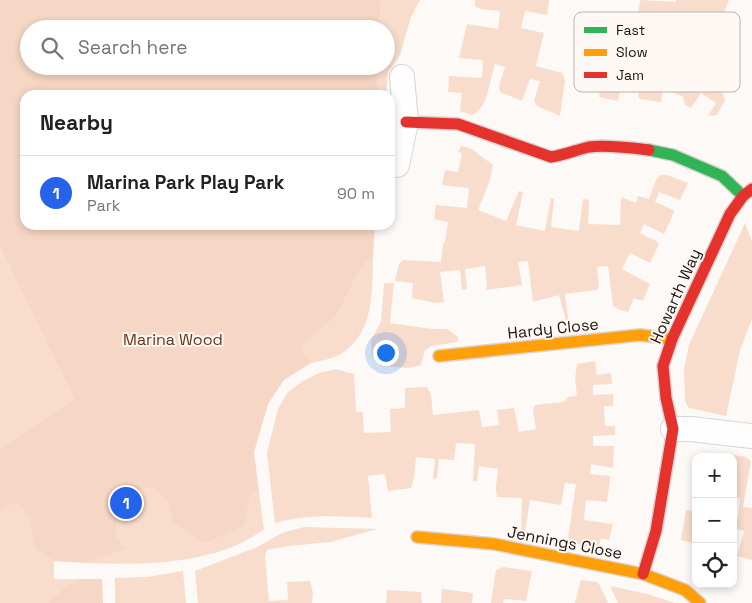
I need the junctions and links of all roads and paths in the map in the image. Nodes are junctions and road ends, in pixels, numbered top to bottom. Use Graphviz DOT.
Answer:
graph roads {
  1 [pos="402,76"];
  2 [pos="406,122"];
  3 [pos="397,165"];
  4 [pos="747,192"];
  5 [pos="672,339"];
  6 [pos="438,356"];
  7 [pos="673,429"];
  8 [pos="752,436"];
  9 [pos="417,537"];
  10 [pos="642,574"];
  11 [pos="700,603"];
  1 -- 2 [label="street"];
  2 -- 3 [label="street"];
  2 -- 4 [label="street"];
  4 -- 5 [label="street, Howarth Way"];
  5 -- 6 [label="street, Hardy Close"];
  5 -- 7 [label="street, Howarth Way"];
  7 -- 8 [label="street"];
  7 -- 10 [label="street, Howarth Way"];
  9 -- 10 [label="street, Jennings Close"];
  10 -- 11 [label="street, Jennings Close"];
}
